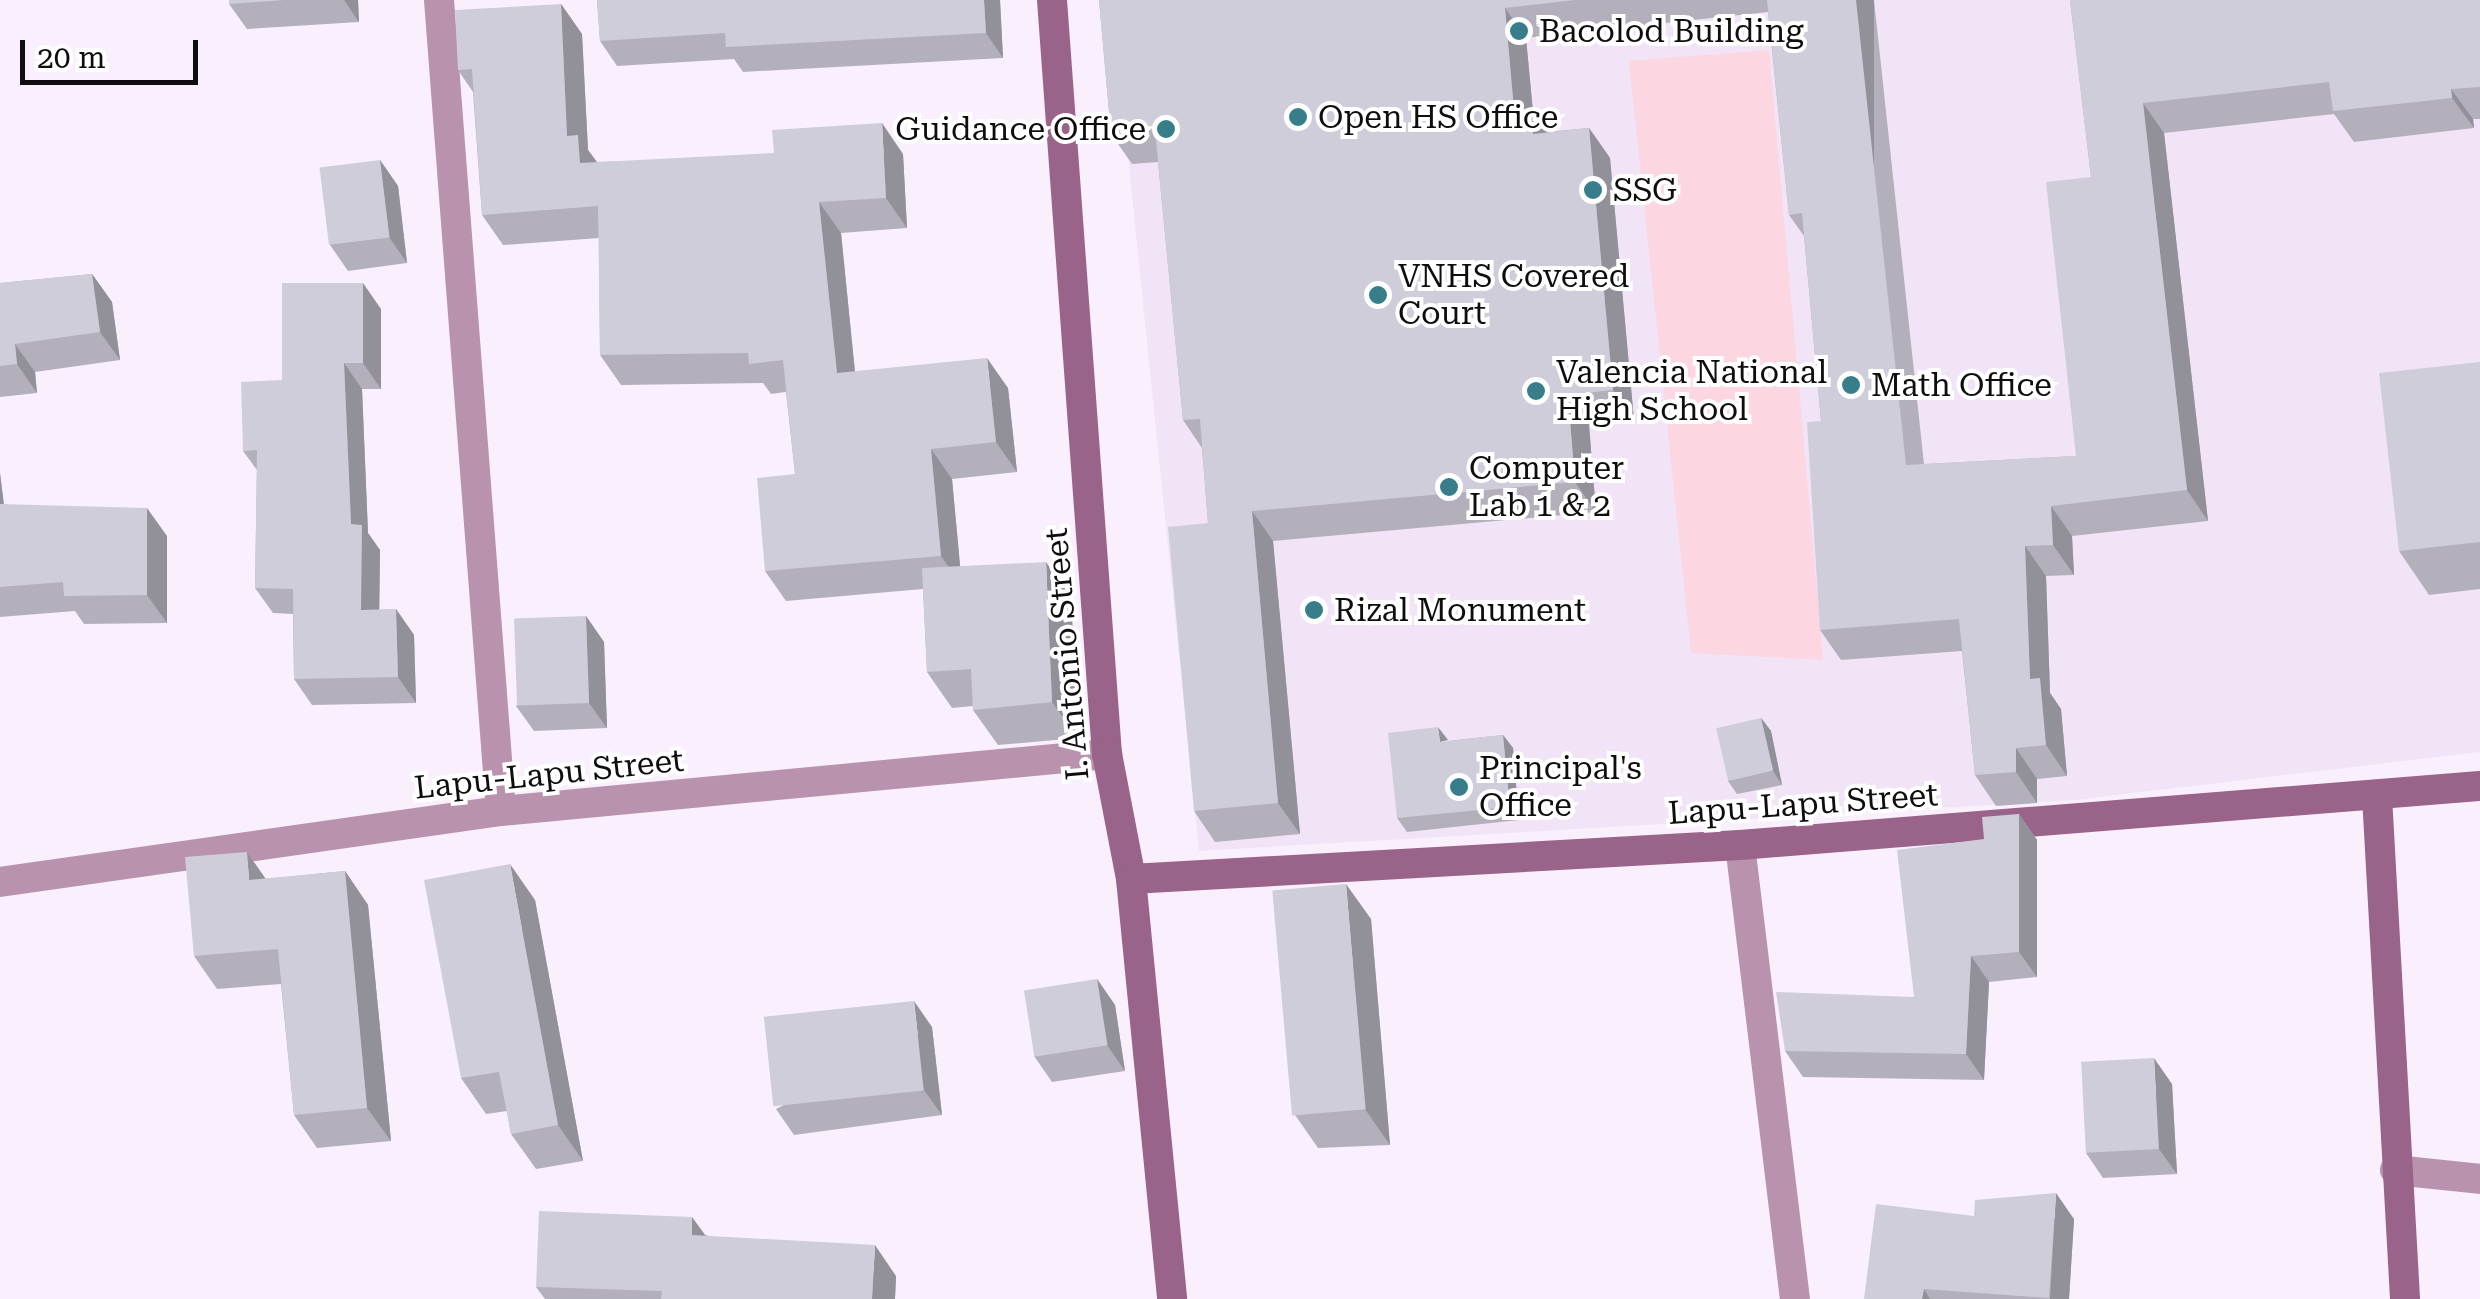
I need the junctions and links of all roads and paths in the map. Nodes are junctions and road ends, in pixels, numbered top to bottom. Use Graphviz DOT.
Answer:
graph roads {
  1 [pos="440,0"];
  2 [pos="1052,0"];
  3 [pos="1107,754"];
  4 [pos="2480,786"];
  5 [pos="2377,796"];
  6 [pos="501,811"];
  7 [pos="1740,844"];
  8 [pos="1131,879"];
  9 [pos="0,882"];
  10 [pos="2395,1170"];
  11 [pos="2480,1179"];
  12 [pos="1172,1299"];
  13 [pos="1795,1299"];
  14 [pos="2405,1299"];
  1 -- 6 [label="street"];
  2 -- 3 [label="street, I. Antonio Street"];
  3 -- 6 [label="street, Lapu-Lapu Street"];
  3 -- 8 [label="street, I. Antonio Street"];
  4 -- 5 [label="street, Lapu-Lapu Street"];
  5 -- 7 [label="street, Lapu-Lapu Street"];
  5 -- 10 [label="street"];
  6 -- 9 [label="street, Lapu-Lapu Street"];
  7 -- 8 [label="street, Lapu-Lapu Street"];
  7 -- 13 [label="street"];
  8 -- 12 [label="street, I. Antonio Street"];
  10 -- 11 [label="street"];
  10 -- 14 [label="street"];
}
